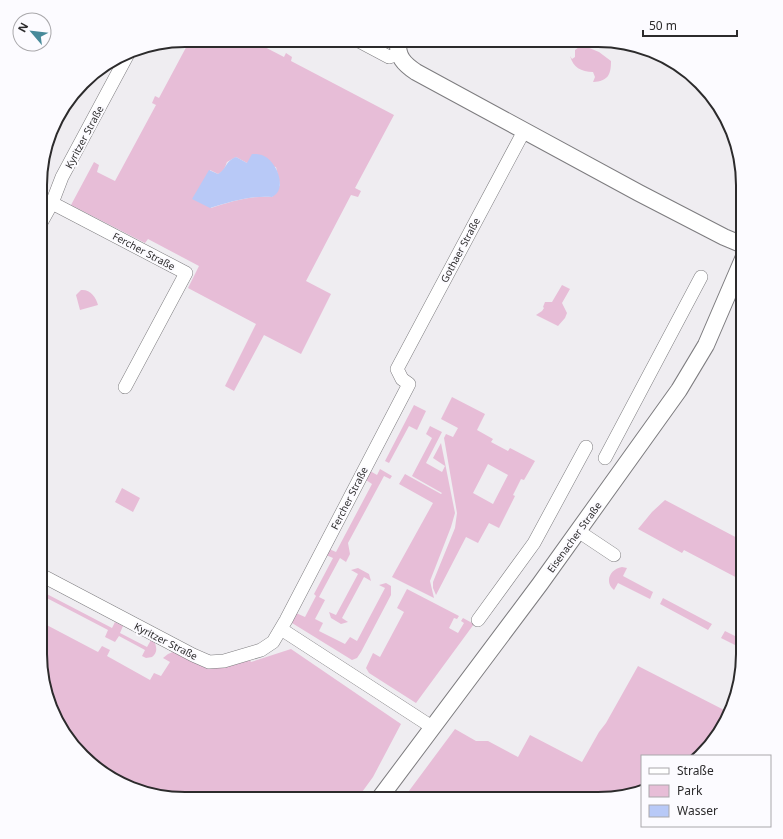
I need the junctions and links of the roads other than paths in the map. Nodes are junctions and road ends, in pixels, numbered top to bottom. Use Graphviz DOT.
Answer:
graph roads {
  1 [pos="370,47"];
  2 [pos="398,47"];
  3 [pos="124,61"];
  4 [pos="524,131"];
  5 [pos="52,203"];
  6 [pos="47,212"];
  7 [pos="736,242"];
  8 [pos="736,276"];
  9 [pos="701,277"];
  10 [pos="397,368"];
  11 [pos="124,387"];
  12 [pos="586,447"];
  13 [pos="605,458"];
  14 [pos="578,531"];
  15 [pos="614,555"];
  16 [pos="47,578"];
  17 [pos="478,620"];
  18 [pos="281,629"];
  19 [pos="432,727"];
  20 [pos="384,792"];
  1 -- 2 [label="street"];
  2 -- 4 [label="street"];
  3 -- 5 [label="street, Kyritzer Straße"];
  4 -- 7 [label="street"];
  4 -- 10 [label="street, Gothaer Straße"];
  5 -- 6 [label="street, Kyritzer Straße"];
  5 -- 11 [label="street, Fercher Straße"];
  8 -- 14 [label="street, Eisenacher Straße"];
  9 -- 13 [label="street"];
  10 -- 18 [label="street, Fercher Straße"];
  12 -- 17 [label="street"];
  14 -- 15 [label="street"];
  14 -- 19 [label="street, Eisenacher Straße"];
  16 -- 18 [label="street, Kyritzer Straße"];
  18 -- 19 [label="street"];
  19 -- 20 [label="street, Eisenacher Straße"];
}
